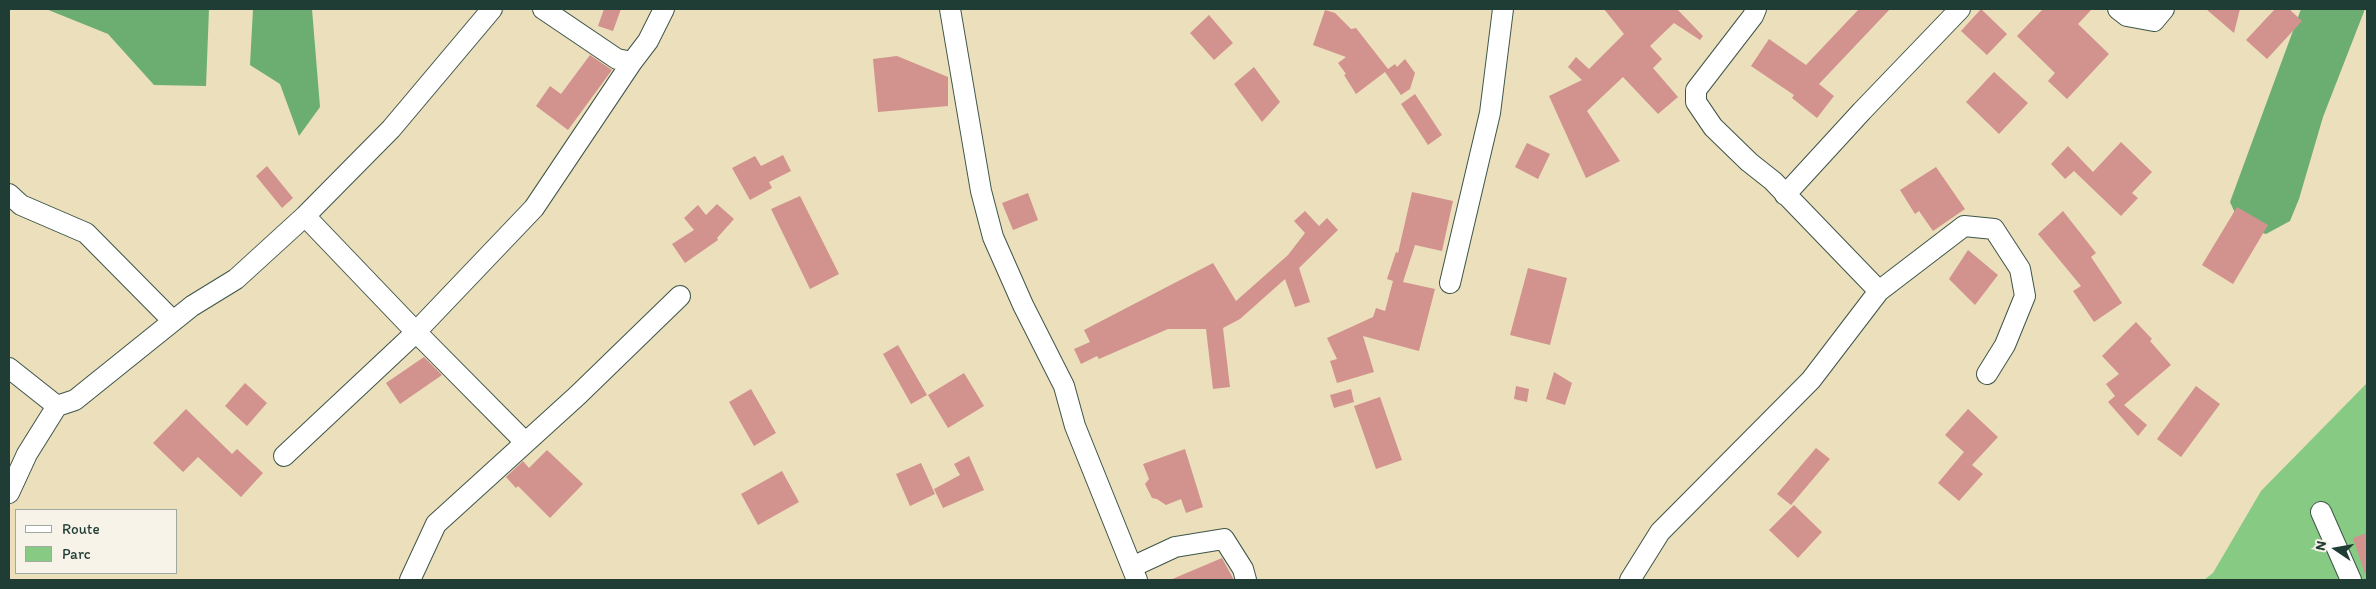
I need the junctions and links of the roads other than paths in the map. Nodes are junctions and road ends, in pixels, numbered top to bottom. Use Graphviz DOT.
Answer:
graph roads {
  1 [pos="492,9"];
  2 [pos="543,9"];
  3 [pos="664,9"];
  4 [pos="950,9"];
  5 [pos="1503,9"];
  6 [pos="1756,9"];
  7 [pos="1960,9"];
  8 [pos="2118,9"];
  9 [pos="2164,9"];
  10 [pos="632,62"];
  11 [pos="9,194"];
  12 [pos="1785,195"];
  13 [pos="305,216"];
  14 [pos="1450,283"];
  15 [pos="1879,292"];
  16 [pos="680,296"];
  17 [pos="173,321"];
  18 [pos="416,332"];
  19 [pos="9,368"];
  20 [pos="1987,374"];
  21 [pos="57,406"];
  22 [pos="525,442"];
  23 [pos="284,456"];
  24 [pos="9,493"];
  25 [pos="2321,512"];
  26 [pos="1134,574"];
  27 [pos="410,580"];
  28 [pos="1246,580"];
  29 [pos="1630,580"];
  30 [pos="2352,580"];
  1 -- 13 [label="street"];
  2 -- 10 [label="street"];
  3 -- 10 [label="street"];
  4 -- 26 [label="street"];
  5 -- 14 [label="street"];
  6 -- 12 [label="street"];
  7 -- 12 [label="street"];
  8 -- 9 [label="street"];
  10 -- 18 [label="street"];
  11 -- 17 [label="street"];
  12 -- 15 [label="street"];
  13 -- 17 [label="street"];
  13 -- 18 [label="street"];
  15 -- 20 [label="street"];
  15 -- 29 [label="street"];
  16 -- 22 [label="street"];
  17 -- 21 [label="street"];
  18 -- 22 [label="street"];
  18 -- 23 [label="street"];
  19 -- 21 [label="street"];
  21 -- 24 [label="street"];
  22 -- 27 [label="street"];
  25 -- 30 [label="street"];
  26 -- 28 [label="street"];
}
